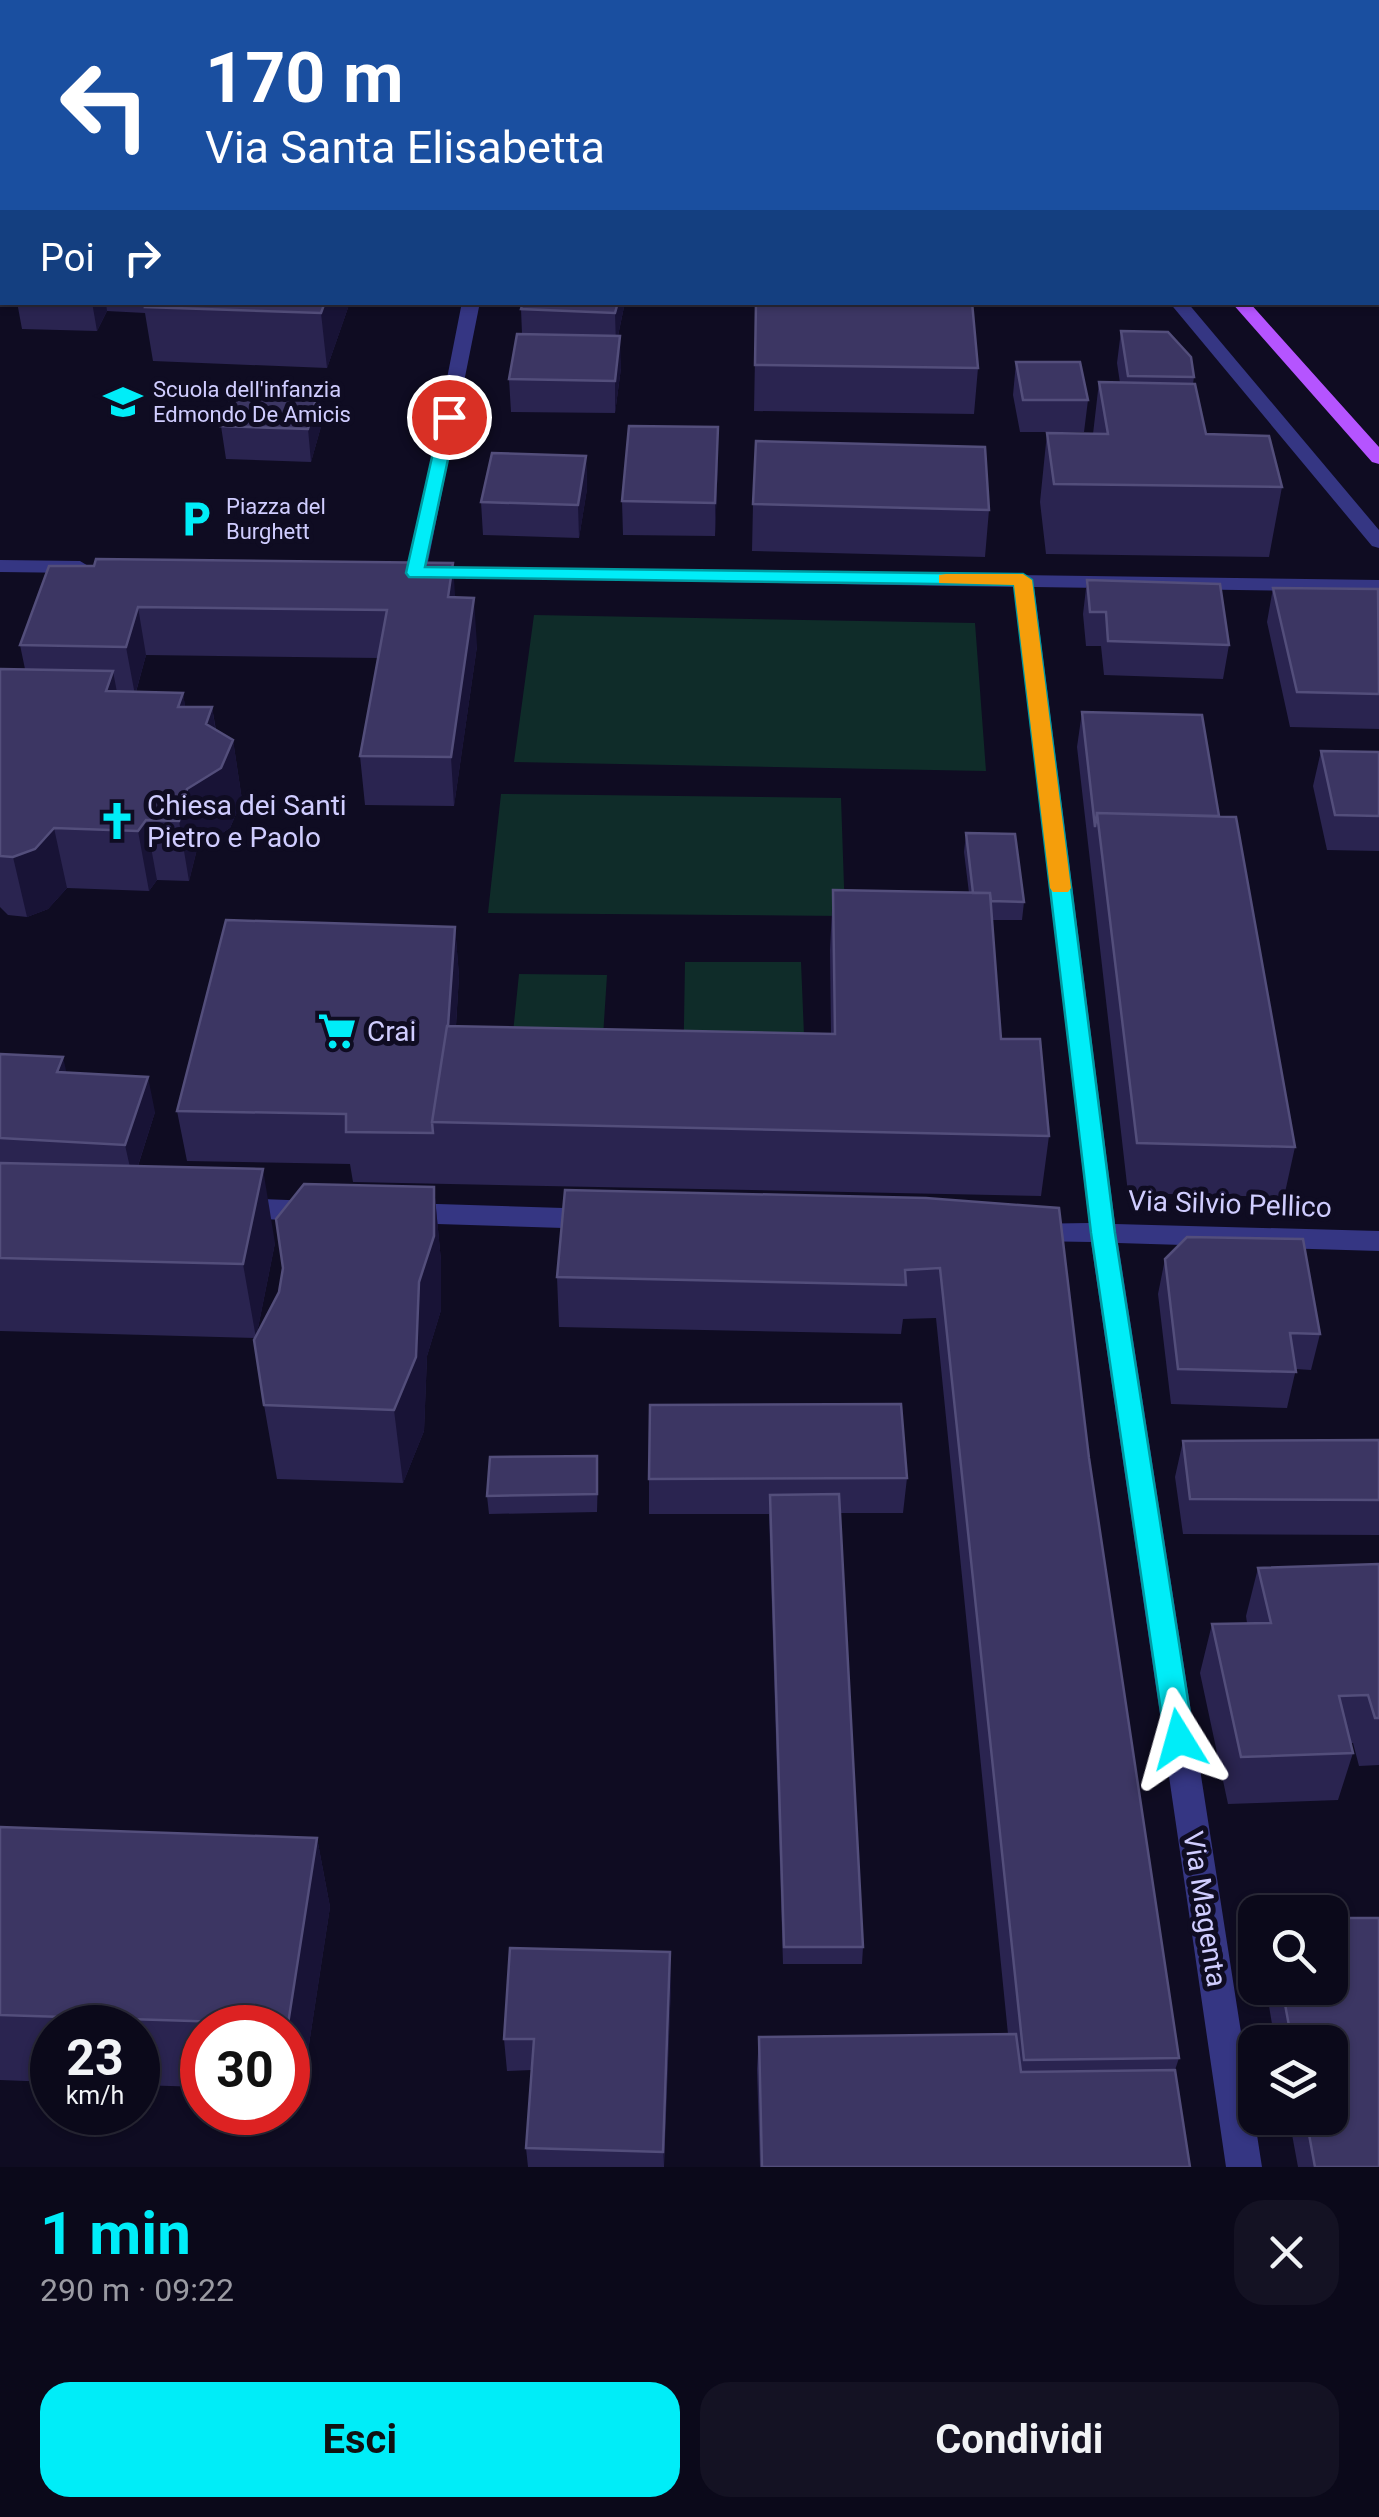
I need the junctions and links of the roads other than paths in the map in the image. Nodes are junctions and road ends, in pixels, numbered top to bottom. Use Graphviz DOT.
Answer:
graph roads {
  1 [pos="470,305"];
  2 [pos="1180,305"];
  3 [pos="1242,305"];
  4 [pos="1379,458"];
  5 [pos="1379,542"];
  6 [pos="0,566"];
  7 [pos="95,567"];
  8 [pos="1023,580"];
  9 [pos="1379,586"];
  10 [pos="214,1208"];
  11 [pos="625,1220"];
  12 [pos="998,1230"];
  13 [pos="1103,1233"];
  14 [pos="1379,1241"];
  15 [pos="1244,2167"];
  1 -- 8 [label="street"];
  2 -- 5 [label="street"];
  3 -- 4 [label="main road"];
  6 -- 7 [label="street"];
  8 -- 9 [label="street"];
  8 -- 13 [label="street, Via Magenta"];
  10 -- 11 [label="street"];
  12 -- 13 [label="street, Via Silvio Pellico"];
  13 -- 14 [label="street, Via Silvio Pellico"];
  13 -- 15 [label="street, Via Magenta"];
}
